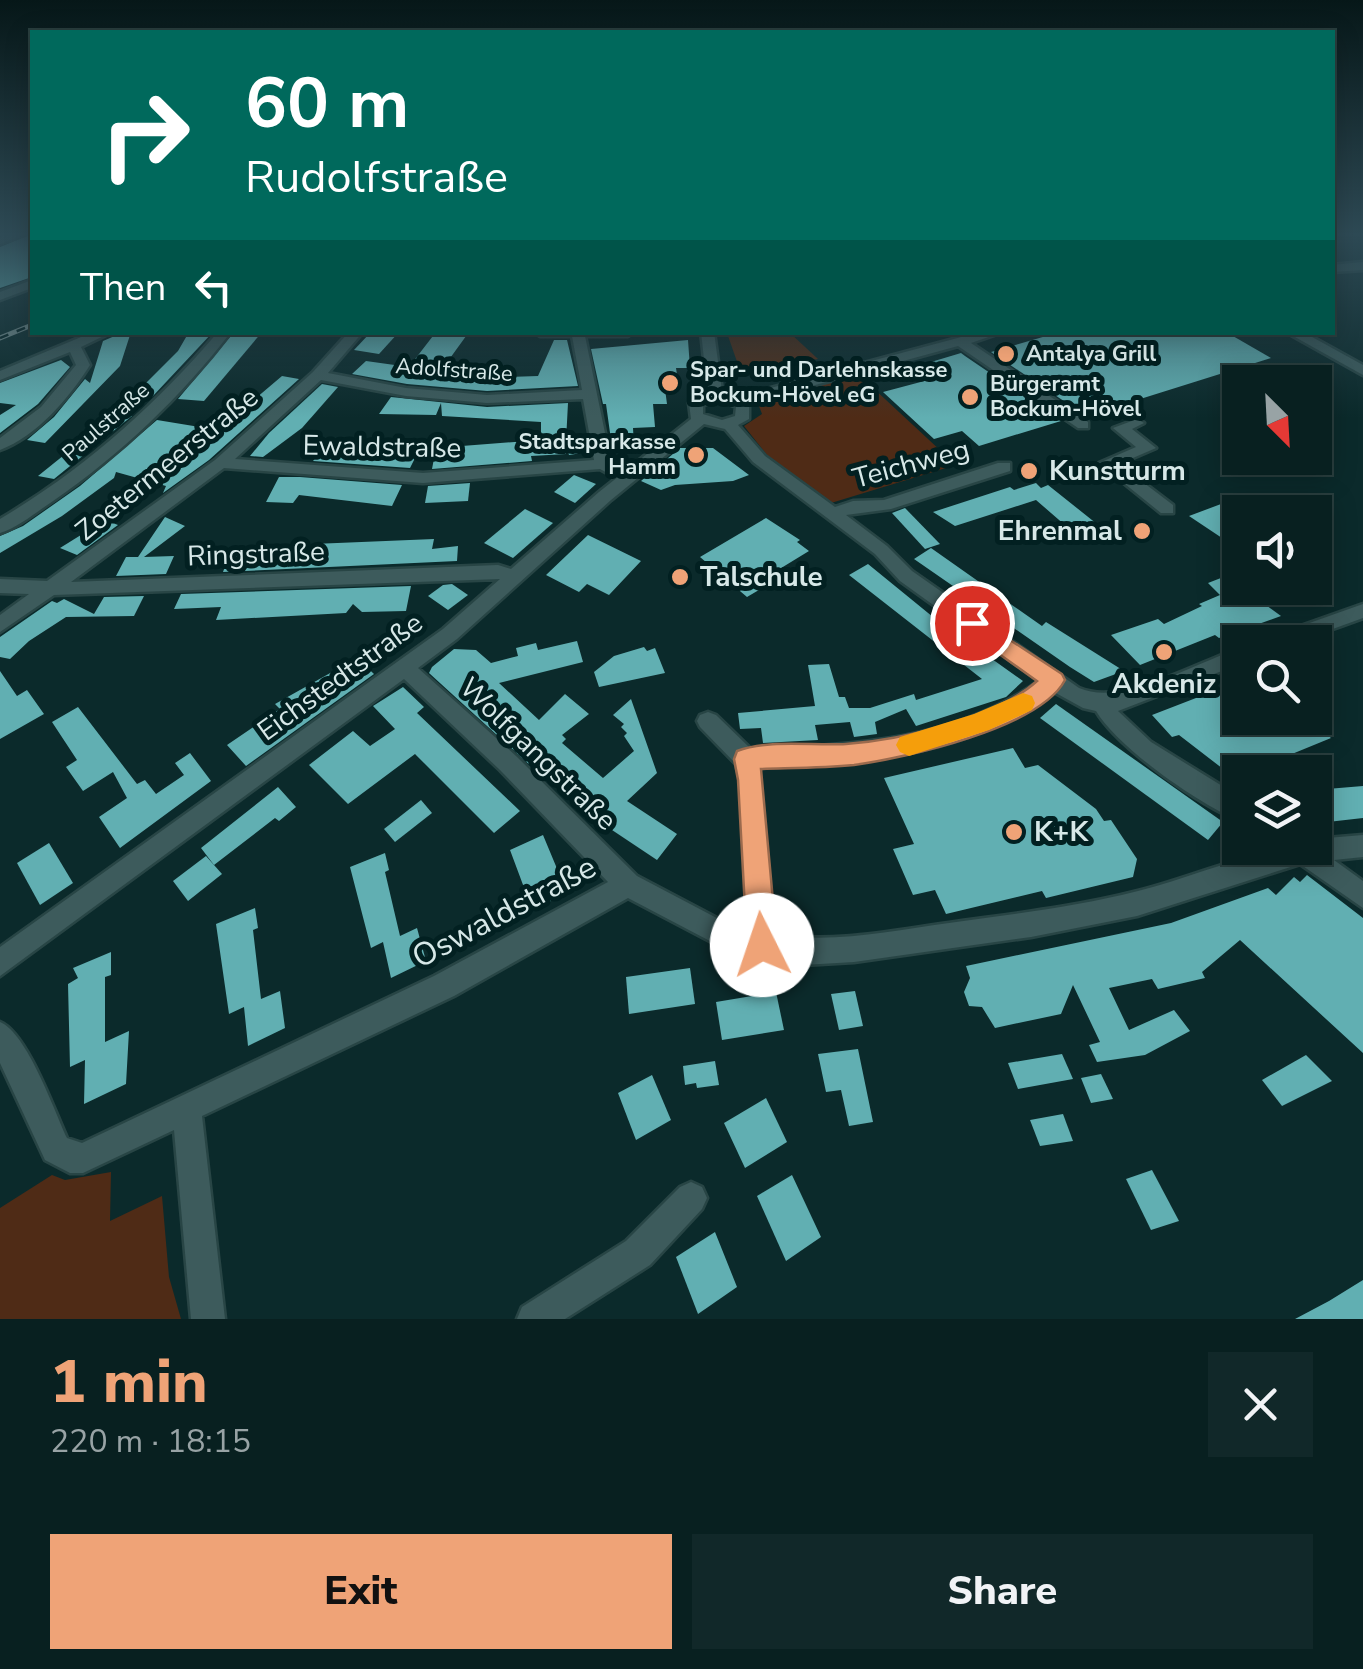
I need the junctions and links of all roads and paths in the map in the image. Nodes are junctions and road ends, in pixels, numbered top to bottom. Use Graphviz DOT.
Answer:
graph roads {
  1 [pos="99,335"];
  2 [pos="222,335"];
  3 [pos="354,335"];
  4 [pos="578,335"];
  5 [pos="707,335"];
  6 [pos="986,335"];
  7 [pos="1298,335"];
  8 [pos="961,342"];
  9 [pos="74,346"];
  10 [pos="1363,370"];
  11 [pos="0,376"];
  12 [pos="318,376"];
  13 [pos="588,394"];
  14 [pos="714,396"];
  15 [pos="739,401"];
  16 [pos="700,420"];
  17 [pos="1138,423"];
  18 [pos="729,424"];
  19 [pos="1083,425"];
  20 [pos="0,446"];
  21 [pos="220,462"];
  22 [pos="603,464"];
  23 [pos="1004,468"];
  24 [pos="626,479"];
  25 [pos="1167,510"];
  26 [pos="833,514"];
  27 [pos="0,527"];
  28 [pos="513,578"];
  29 [pos="0,586"];
  30 [pos="51,590"];
  31 [pos="1363,611"];
  32 [pos="0,625"];
  33 [pos="1324,625"];
  34 [pos="1222,662"];
  35 [pos="405,668"];
  36 [pos="1054,680"];
  37 [pos="1103,704"];
  38 [pos="708,722"];
  39 [pos="746,759"];
  40 [pos="1222,798"];
  41 [pos="1363,846"];
  42 [pos="1332,848"];
  43 [pos="1255,865"];
  44 [pos="1321,865"];
  45 [pos="628,885"];
  46 [pos="1363,896"];
  47 [pos="762,945"];
  48 [pos="0,963"];
  49 [pos="0,1036"];
  50 [pos="187,1110"];
  51 [pos="691,1198"];
  52 [pos="208,1319"];
  53 [pos="534,1319"];
  1 -- 9 [label="street"];
  2 -- 27 [label="street, Paulstraße"];
  3 -- 12 [label="street, Zoetermeerstraße"];
  4 -- 13 [label="street"];
  5 -- 14 [label="street"];
  6 -- 8 [label="street"];
  7 -- 10 [label="street"];
  8 -- 15 [label="street"];
  8 -- 19 [label="street"];
  9 -- 11 [label="street"];
  9 -- 20 [label="street"];
  12 -- 13 [label="street, Adolfstraße"];
  12 -- 21 [label="street, Zoetermeerstraße"];
  13 -- 22 [label="street"];
  14 -- 15 [label="street"];
  14 -- 16 [label="street"];
  15 -- 18 [label="street"];
  16 -- 18 [label="street"];
  16 -- 24 [label="street, Eichstedtstraße"];
  17 -- 25 [label="street"];
  18 -- 26 [label="street"];
  21 -- 22 [label="street, Ewaldstraße"];
  21 -- 30 [label="street, Zoetermeerstraße"];
  22 -- 24 [label="street"];
  23 -- 26 [label="street, Teichweg"];
  24 -- 28 [label="street, Eichstedtstraße"];
  26 -- 36 [label="street"];
  28 -- 30 [label="street, Ringstraße"];
  28 -- 35 [label="street, Eichstedtstraße"];
  29 -- 30 [label="street, Ringstraße"];
  30 -- 32 [label="street, Zoetermeerstraße"];
  31 -- 33 [label="street"];
  34 -- 37 [label="street"];
  35 -- 45 [label="street, Wolfgangstraße"];
  35 -- 48 [label="street, Eichstedtstraße"];
  36 -- 37 [label="street"];
  36 -- 39 [label="street"];
  37 -- 40 [label="street"];
  38 -- 39 [label="street"];
  39 -- 47 [label="street"];
  41 -- 42 [label="street, Oswaldstraße"];
  43 -- 47 [label="street, Oswaldstraße"];
  44 -- 46 [label="street"];
  45 -- 47 [label="street, Oswaldstraße"];
  45 -- 50 [label="street, Oswaldstraße"];
  49 -- 50 [label="street, Oswaldstraße"];
  50 -- 52 [label="street"];
  51 -- 53 [label="street"];
}
